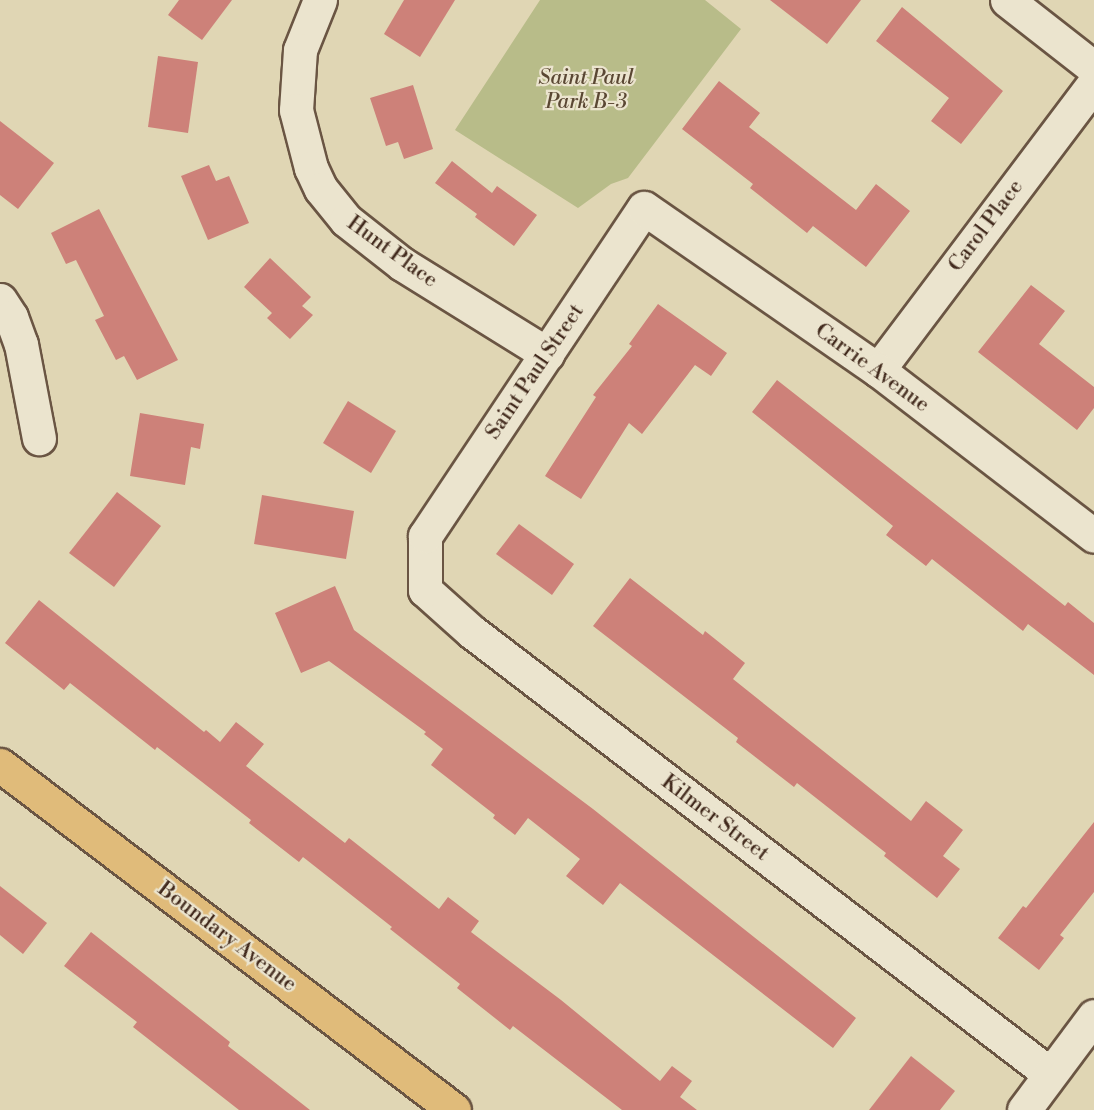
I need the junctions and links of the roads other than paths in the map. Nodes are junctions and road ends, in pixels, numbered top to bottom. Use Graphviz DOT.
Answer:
graph roads {
  1 [pos="320,0"];
  2 [pos="1007,0"];
  3 [pos="1094,68"];
  4 [pos="1094,83"];
  5 [pos="644,208"];
  6 [pos="0,300"];
  7 [pos="547,354"];
  8 [pos="878,370"];
  9 [pos="39,438"];
  10 [pos="426,536"];
  11 [pos="1094,536"];
  12 [pos="0,765"];
  13 [pos="1094,1016"];
  14 [pos="1050,1074"];
  15 [pos="454,1110"];
  16 [pos="1024,1110"];
  1 -- 7 [label="street, Hunt Place"];
  2 -- 3 [label="street"];
  4 -- 8 [label="street, Carol Place"];
  5 -- 7 [label="street, Saint Paul Street"];
  5 -- 8 [label="street, Carrie Avenue"];
  6 -- 9 [label="street"];
  7 -- 10 [label="street, Saint Paul Street"];
  8 -- 11 [label="street, Carrie Avenue"];
  10 -- 14 [label="street, Kilmer Street"];
  12 -- 15 [label="main road, Boundary Avenue"];
  13 -- 14 [label="street"];
  14 -- 16 [label="street"];
}
